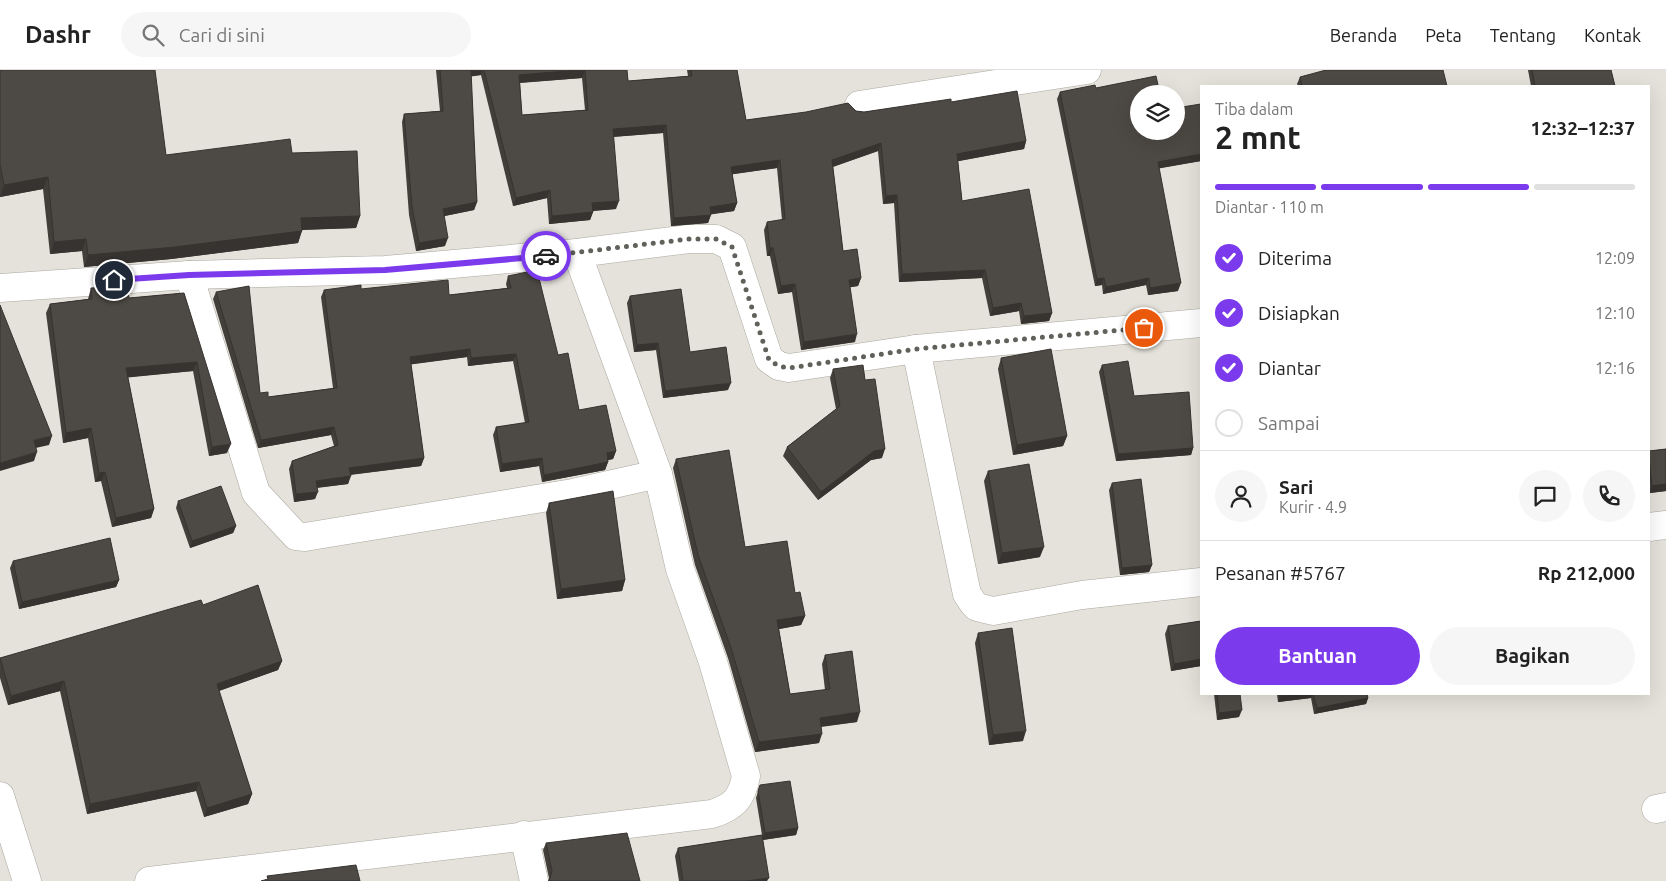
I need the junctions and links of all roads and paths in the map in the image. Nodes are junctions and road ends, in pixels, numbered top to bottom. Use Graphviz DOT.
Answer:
graph roads {
  1 [pos="1087,70"];
  2 [pos="859,106"];
  3 [pos="577,253"];
  4 [pos="189,275"];
  5 [pos="0,288"];
  6 [pos="1200,324"];
  7 [pos="916,349"];
  8 [pos="658,474"];
  9 [pos="1666,525"];
  10 [pos="1650,527"];
  11 [pos="1200,582"];
  12 [pos="0,796"];
  13 [pos="524,835"];
  14 [pos="27,881"];
  15 [pos="149,881"];
  16 [pos="534,881"];
  1 -- 2 [label="street"];
  3 -- 4 [label="street"];
  3 -- 7 [label="street"];
  3 -- 8 [label="street"];
  4 -- 5 [label="street"];
  4 -- 8 [label="street"];
  6 -- 7 [label="street"];
  7 -- 11 [label="street"];
  8 -- 13 [label="street"];
  9 -- 10 [label="street"];
  12 -- 14 [label="street"];
  13 -- 15 [label="street"];
  13 -- 16 [label="street"];
}
